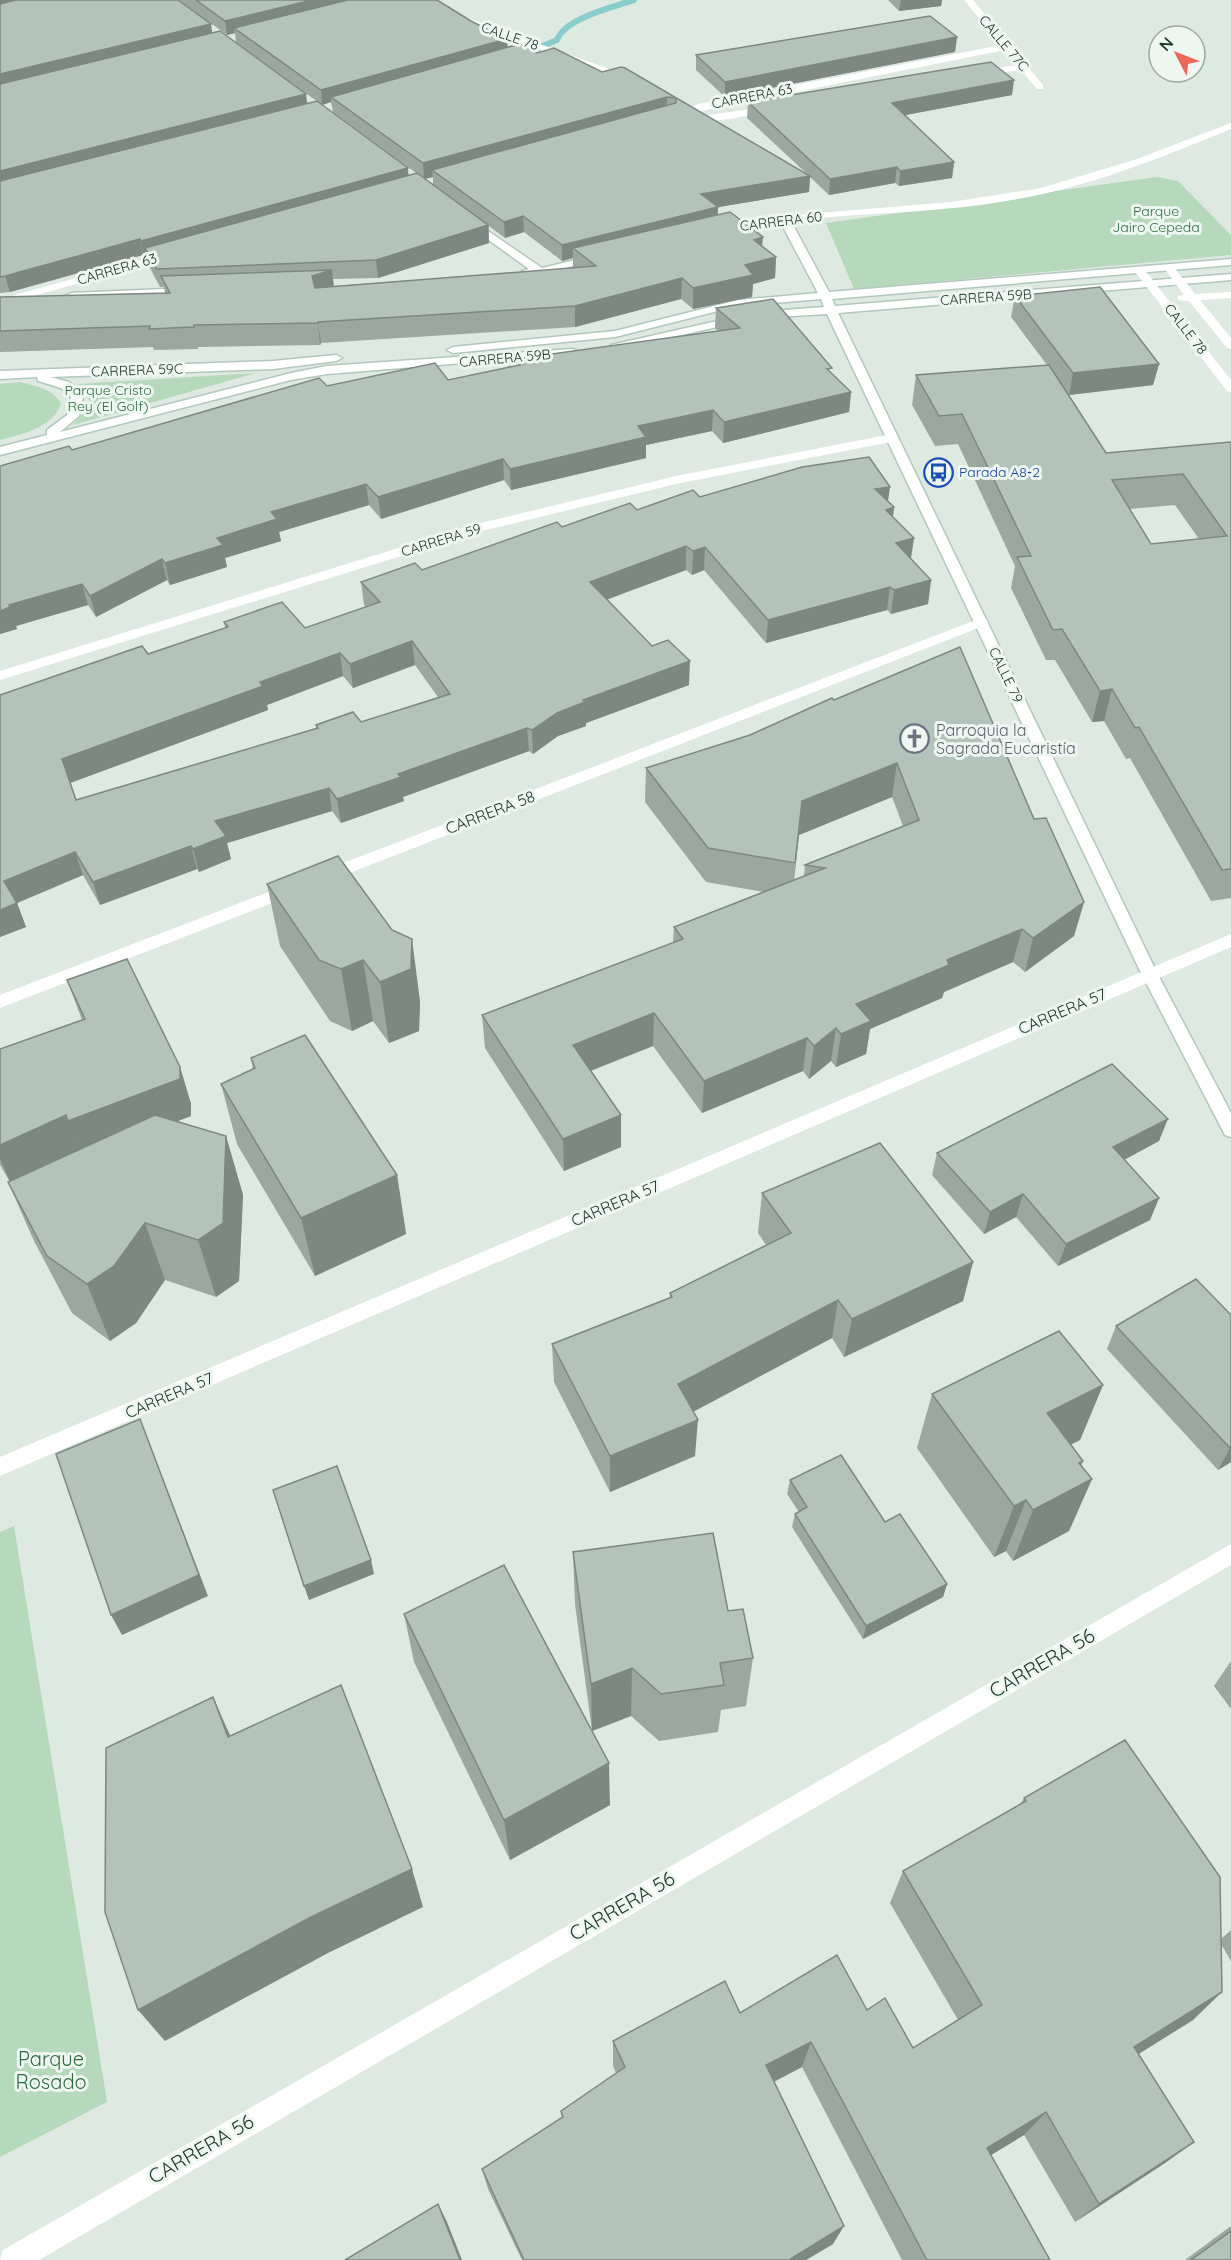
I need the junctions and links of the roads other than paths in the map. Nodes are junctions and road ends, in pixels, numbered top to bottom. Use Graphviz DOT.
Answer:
graph roads {
  1 [pos="429,0"];
  2 [pos="968,0"];
  3 [pos="1007,47"];
  4 [pos="1024,67"];
  5 [pos="967,75"];
  6 [pos="642,84"];
  7 [pos="1040,87"];
  8 [pos="783,106"];
  9 [pos="1231,126"];
  10 [pos="456,212"];
  11 [pos="784,219"];
  12 [pos="716,229"];
  13 [pos="177,253"];
  14 [pos="606,256"];
  15 [pos="1231,262"];
  16 [pos="1169,268"];
  17 [pos="1140,271"];
  18 [pos="540,272"];
  19 [pos="518,273"];
  20 [pos="1231,276"];
  21 [pos="1180,282"];
  22 [pos="1151,285"];
  23 [pos="205,291"];
  24 [pos="1231,295"];
  25 [pos="0,298"];
  26 [pos="15,298"];
  27 [pos="1191,298"];
  28 [pos="1163,300"];
  29 [pos="828,302"];
  30 [pos="1231,346"];
  31 [pos="495,353"];
  32 [pos="273,365"];
  33 [pos="28,374"];
  34 [pos="0,375"];
  35 [pos="1231,388"];
  36 [pos="45,438"];
  37 [pos="891,438"];
  38 [pos="0,451"];
  39 [pos="981,622"];
  40 [pos="0,676"];
  41 [pos="1231,940"];
  42 [pos="1149,973"];
  43 [pos="0,1002"];
  44 [pos="1231,1130"];
  45 [pos="0,1467"];
  46 [pos="1231,1554"];
  47 [pos="13,2260"];
  1 -- 6 [label="street, CALLE 78"];
  2 -- 3 [label="street, CALLE 77C"];
  3 -- 4 [label="street, CALLE 77C"];
  3 -- 8 [label="street, CARRERA 63"];
  4 -- 5 [label="street"];
  4 -- 7 [label="street, CALLE 77C"];
  9 -- 11 [label="street, CARRERA 60"];
  10 -- 18 [label="street"];
  11 -- 12 [label="street, CARRERA 60"];
  11 -- 29 [label="street, CALLE 79"];
  13 -- 26 [label="street, CARRERA 63"];
  14 -- 18 [label="street"];
  15 -- 16 [label="street, CARRERA 59B"];
  16 -- 17 [label="street, CARRERA 59B"];
  16 -- 21 [label="street, CALLE 78"];
  17 -- 22 [label="street, CALLE 78"];
  17 -- 29 [label="street, CARRERA 59B"];
  18 -- 19 [label="street"];
  20 -- 21 [label="street, CARRERA 59B"];
  21 -- 22 [label="street, CARRERA 59B"];
  21 -- 27 [label="street, CALLE 78"];
  22 -- 28 [label="street, CALLE 78"];
  22 -- 29 [label="street, CARRERA 59B"];
  23 -- 26 [label="street"];
  24 -- 27 [label="street"];
  25 -- 26 [label="street"];
  27 -- 28 [label="street"];
  27 -- 30 [label="street, CALLE 78"];
  28 -- 35 [label="street, CALLE 78"];
  29 -- 31 [label="street, CARRERA 59B"];
  29 -- 31 [label="street, CARRERA 59B"];
  29 -- 37 [label="street, CALLE 79"];
  31 -- 32 [label="street, CARRERA 59B"];
  31 -- 36 [label="street, CARRERA 59B"];
  32 -- 33 [label="street, CARRERA 59C"];
  33 -- 34 [label="street, CARRERA 59C"];
  33 -- 36 [label="street"];
  36 -- 38 [label="street, CARRERA 59B"];
  37 -- 39 [label="street, CALLE 79"];
  37 -- 40 [label="street, CARRERA 59"];
  39 -- 42 [label="street, CALLE 79"];
  39 -- 43 [label="street, CARRERA 58"];
  41 -- 42 [label="street, CARRERA 57"];
  42 -- 44 [label="street, CALLE 79"];
  42 -- 45 [label="street, CARRERA 57"];
  46 -- 47 [label="street, CARRERA 56"];
}
